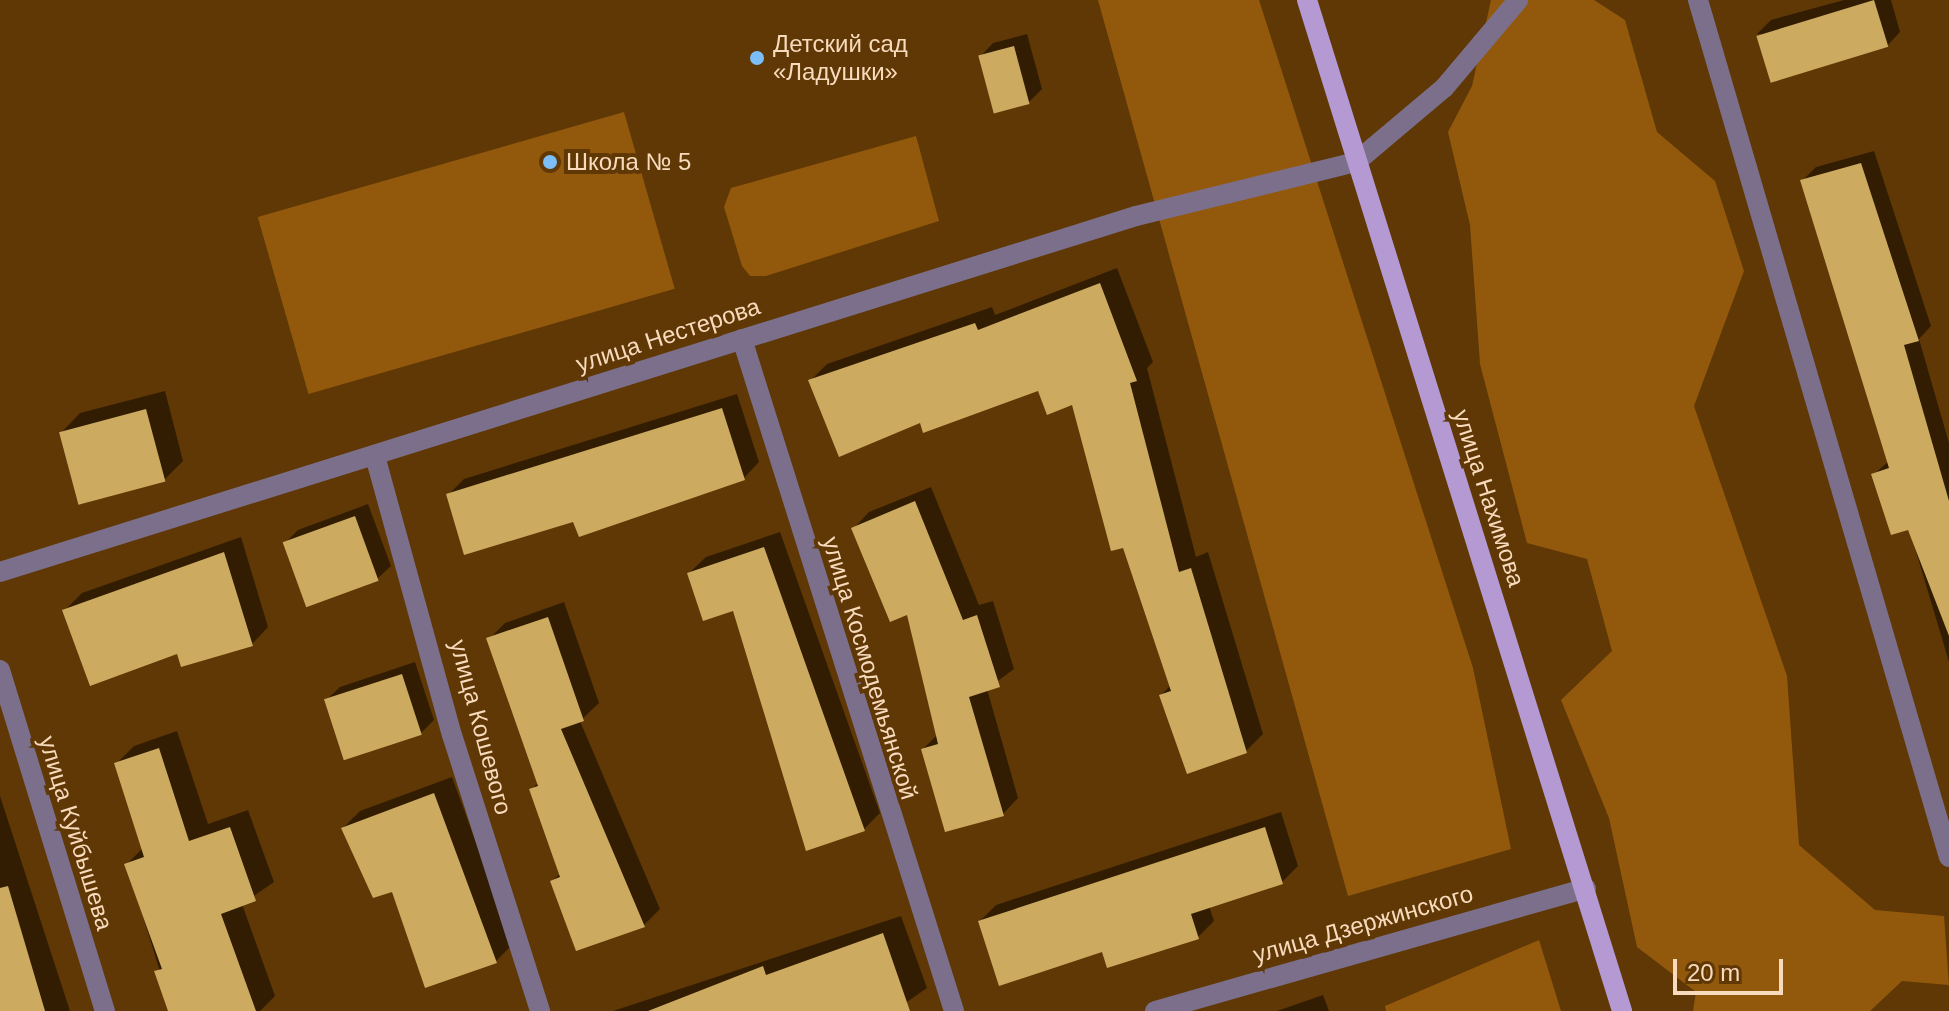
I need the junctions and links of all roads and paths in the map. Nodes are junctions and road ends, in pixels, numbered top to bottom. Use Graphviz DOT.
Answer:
graph roads {
  1 [pos="1307,0"];
  2 [pos="1518,0"];
  3 [pos="1698,0"];
  4 [pos="1356,162"];
  5 [pos="742,339"];
  6 [pos="375,456"];
  7 [pos="0,572"];
  8 [pos="0,670"];
  9 [pos="1949,857"];
  10 [pos="1586,888"];
  11 [pos="105,1011"];
  12 [pos="540,1011"];
  13 [pos="954,1011"];
  14 [pos="1155,1011"];
  15 [pos="1622,1011"];
  1 -- 4 [label="main road, улица Нахимова"];
  2 -- 4 [label="street"];
  3 -- 9 [label="street"];
  4 -- 5 [label="street, улица Нестерова"];
  4 -- 10 [label="main road, улица Нахимова"];
  5 -- 6 [label="street, улица Нестерова"];
  5 -- 13 [label="street, улица Космодемьянской"];
  6 -- 7 [label="street, улица Нестерова"];
  6 -- 12 [label="street, улица Кошевого"];
  8 -- 11 [label="street, улица Куйбышева"];
  10 -- 14 [label="street, улица Дзержинского"];
  10 -- 15 [label="main road, улица Нахимова"];
}
